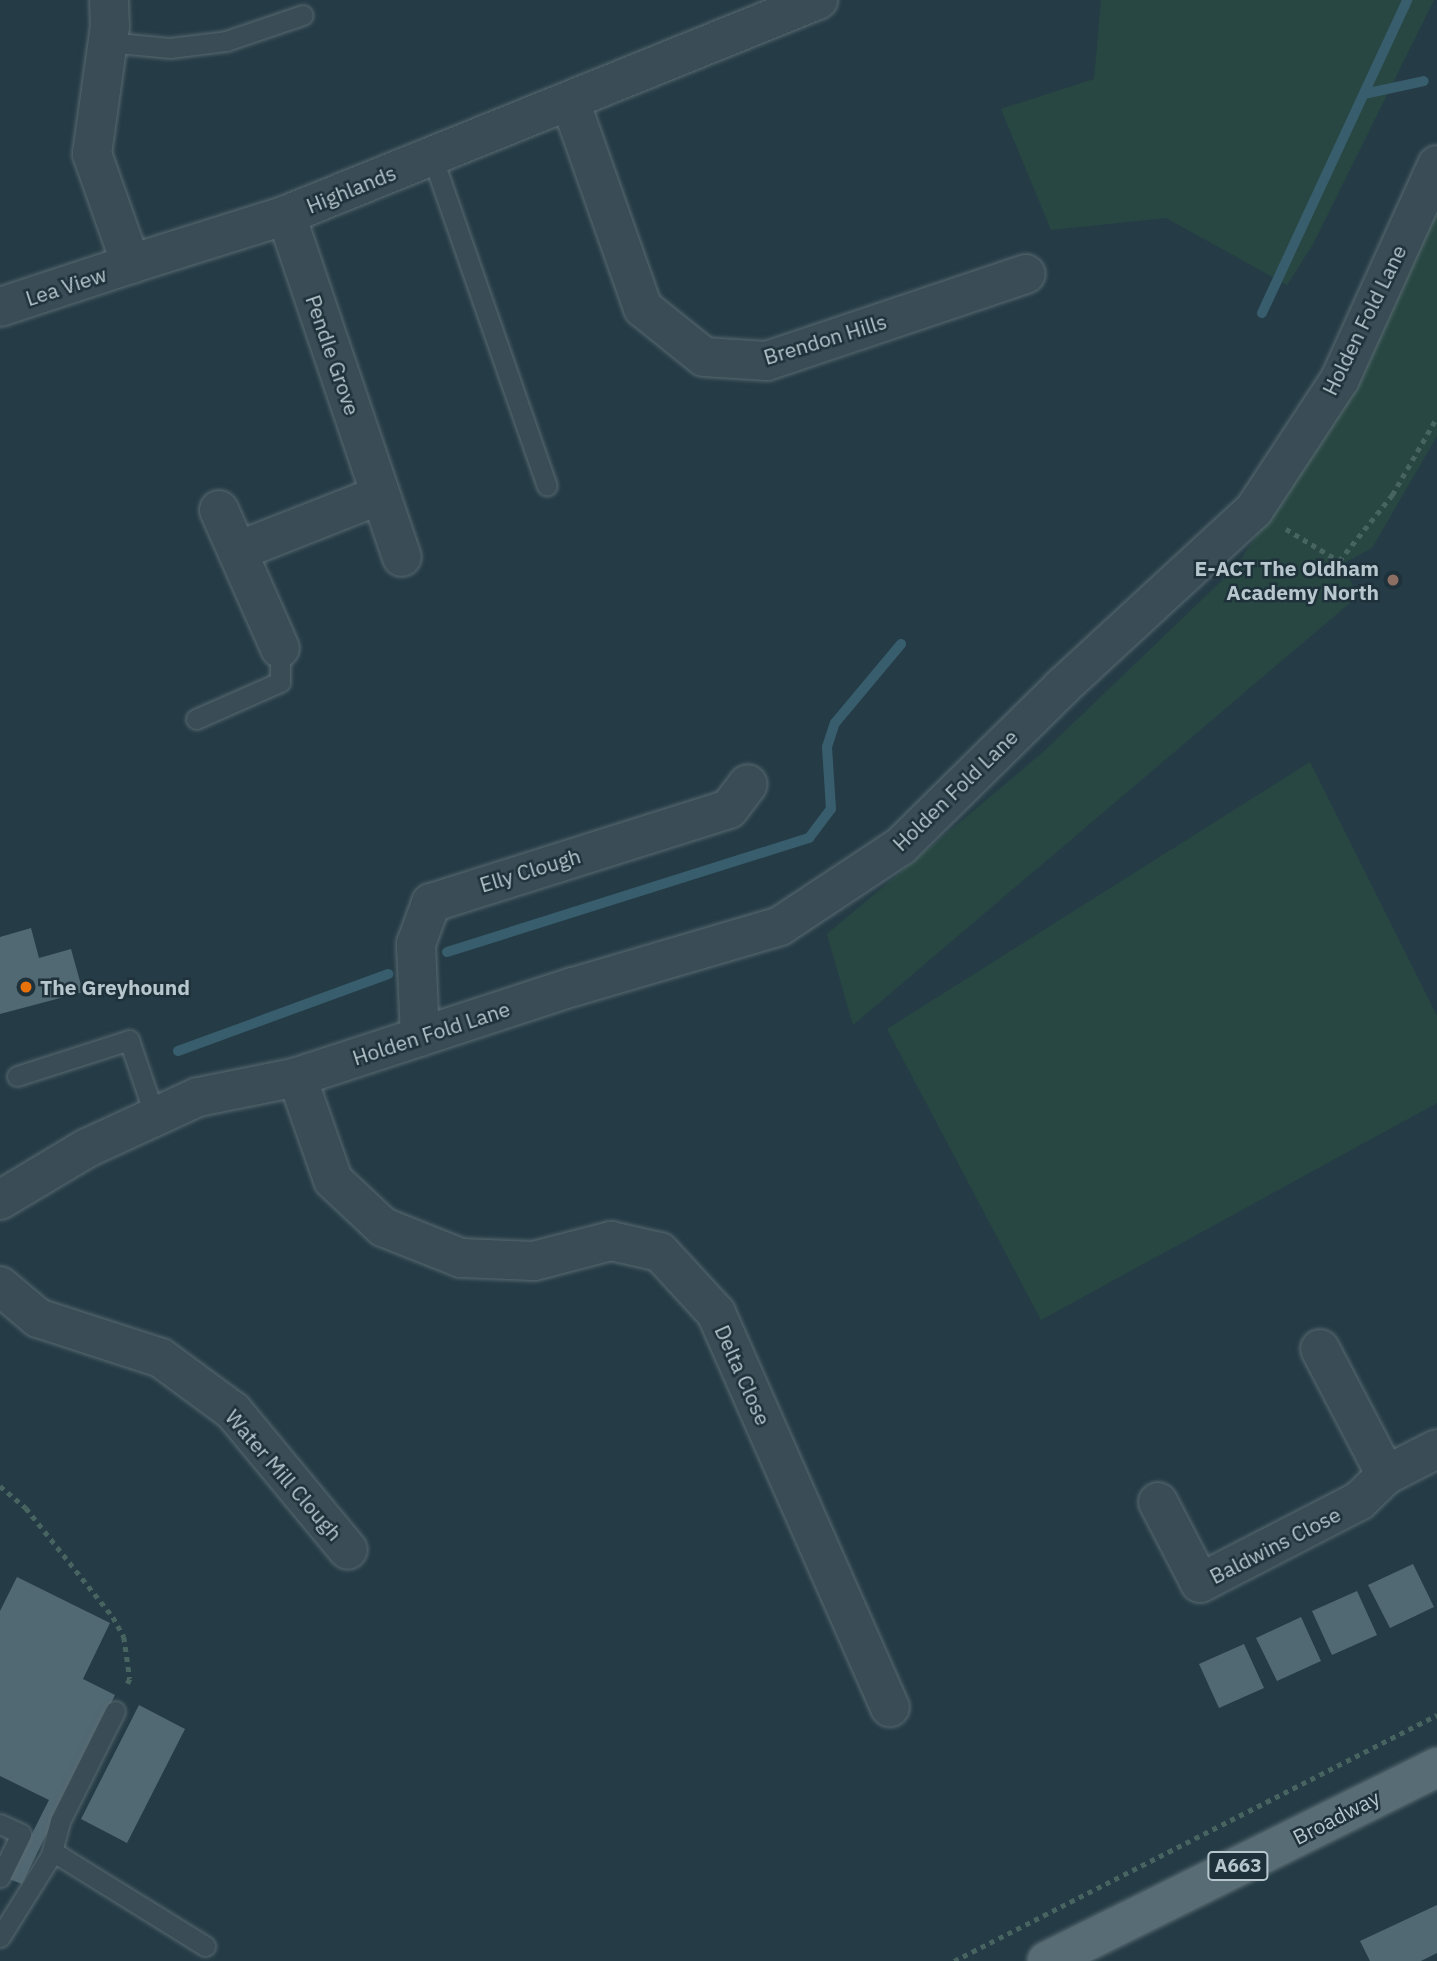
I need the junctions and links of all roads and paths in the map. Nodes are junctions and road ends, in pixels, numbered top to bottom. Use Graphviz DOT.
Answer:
graph roads {
  1 [pos="109,0"];
  2 [pos="818,0"];
  3 [pos="303,15"];
  4 [pos="107,42"];
  5 [pos="570,101"];
  6 [pos="432,156"];
  7 [pos="1437,165"];
  8 [pos="286,215"];
  9 [pos="131,264"];
  10 [pos="1026,274"];
  11 [pos="0,307"];
  12 [pos="1437,416"];
  13 [pos="547,486"];
  14 [pos="380,495"];
  15 [pos="219,510"];
  16 [pos="1279,525"];
  17 [pos="237,551"];
  18 [pos="402,557"];
  19 [pos="280,648"];
  20 [pos="196,719"];
  21 [pos="748,784"];
  22 [pos="421,1037"];
  23 [pos="18,1076"];
  24 [pos="297,1077"];
  25 [pos="155,1117"];
  26 [pos="0,1200"];
  27 [pos="0,1286"];
  28 [pos="1320,1349"];
  29 [pos="1437,1449"];
  30 [pos="1386,1475"];
  31 [pos="0,1486"];
  32 [pos="1158,1502"];
  33 [pos="348,1550"];
  34 [pos="890,1707"];
  35 [pos="115,1711"];
  36 [pos="1437,1715"];
  37 [pos="1434,1775"];
  38 [pos="0,1824"];
  39 [pos="51,1855"];
  40 [pos="0,1877"];
  41 [pos="0,1937"];
  42 [pos="205,1946"];
  43 [pos="954,1961"];
  44 [pos="1047,1961"];
  1 -- 4 [label="street"];
  2 -- 5 [label="street, Highlands"];
  3 -- 4 [label="lane"];
  4 -- 9 [label="street"];
  5 -- 6 [label="street, Highlands"];
  5 -- 10 [label="street, Brendon Hills"];
  6 -- 8 [label="street, Highlands"];
  6 -- 13 [label="lane"];
  7 -- 22 [label="street, Holden Fold Lane"];
  8 -- 9 [label="street, Highlands"];
  8 -- 14 [label="street, Pendle Grove"];
  9 -- 11 [label="street, Lea View"];
  12 -- 16 [label="path"];
  14 -- 17 [label="street"];
  14 -- 18 [label="street, Pendle Grove"];
  15 -- 17 [label="street"];
  17 -- 19 [label="street"];
  19 -- 20 [label="lane"];
  21 -- 22 [label="street, Elly Clough"];
  22 -- 24 [label="street, Holden Fold Lane"];
  23 -- 25 [label="lane"];
  24 -- 25 [label="street, Holden Fold Lane"];
  24 -- 34 [label="street, Delta Close"];
  25 -- 26 [label="street, Holden Fold Lane"];
  27 -- 33 [label="street, Water Mill Clough"];
  28 -- 30 [label="street"];
  29 -- 30 [label="street, Baldwins Close"];
  30 -- 32 [label="street, Baldwins Close"];
  31 -- 35 [label="path"];
  35 -- 39 [label="lane"];
  36 -- 43 [label="path"];
  37 -- 44 [label="main road, Broadway / A663"];
  38 -- 40 [label="lane"];
  39 -- 41 [label="lane"];
  39 -- 42 [label="lane"];
}
